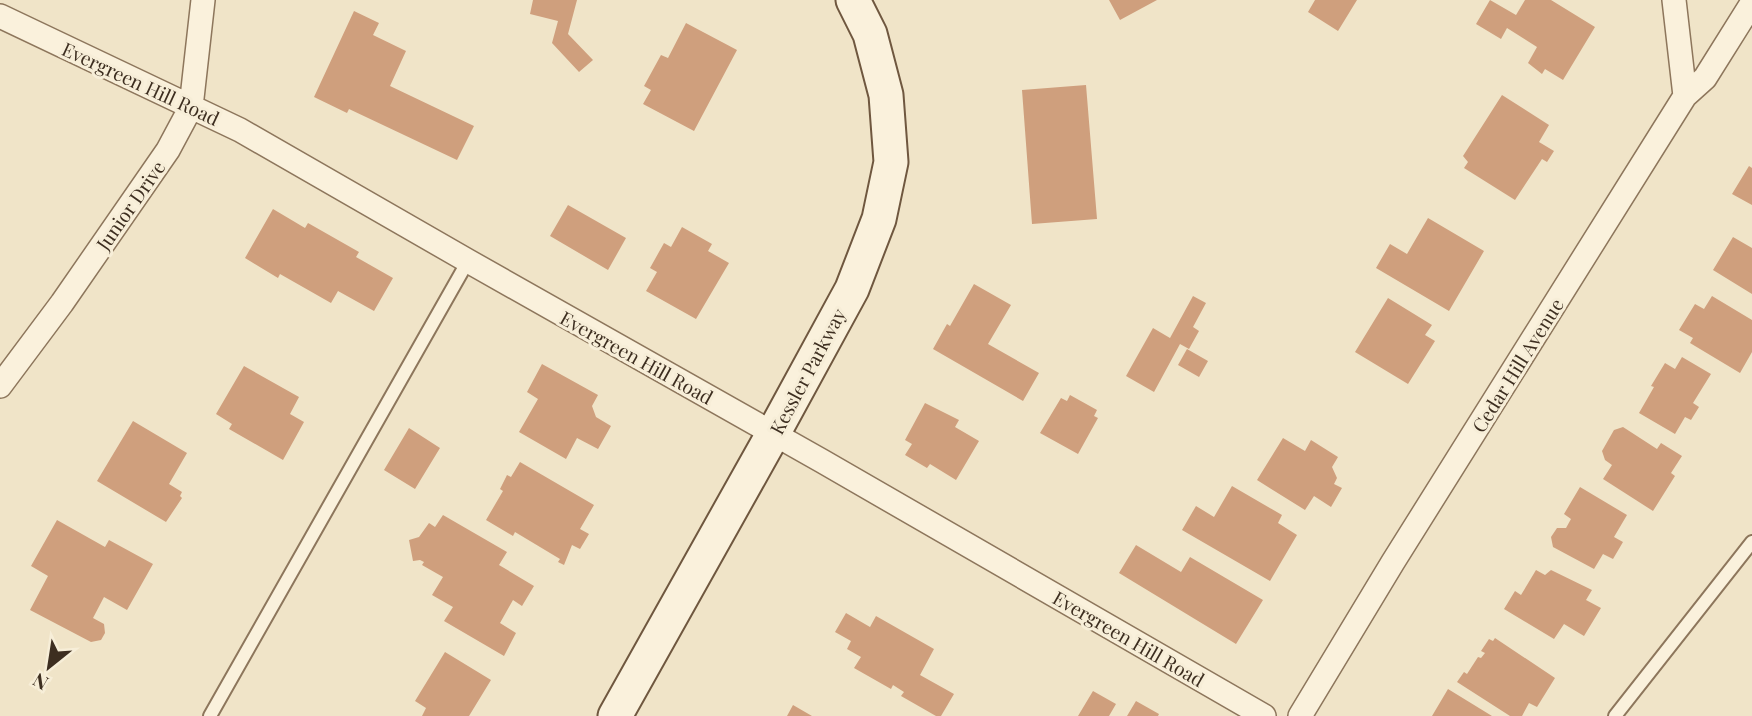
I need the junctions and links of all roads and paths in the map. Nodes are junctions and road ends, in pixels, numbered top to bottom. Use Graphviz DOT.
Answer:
graph roads {
  1 [pos="203,0"];
  2 [pos="853,0"];
  3 [pos="1674,0"];
  4 [pos="1752,3"];
  5 [pos="0,16"];
  6 [pos="1685,96"];
  7 [pos="191,107"];
  8 [pos="468,261"];
  9 [pos="0,386"];
  10 [pos="773,434"];
  11 [pos="1752,542"];
  12 [pos="210,716"];
  13 [pos="615,716"];
  14 [pos="1264,716"];
  15 [pos="1300,716"];
  16 [pos="1615,716"];
  1 -- 7 [label="street, Junior Drive"];
  2 -- 10 [label="street, Kessler Parkway"];
  3 -- 6 [label="street"];
  4 -- 6 [label="street, Cedar Hill Avenue"];
  5 -- 7 [label="street, Evergreen Hill Road"];
  6 -- 15 [label="street, Cedar Hill Avenue"];
  7 -- 8 [label="street, Evergreen Hill Road"];
  7 -- 9 [label="street, Junior Drive"];
  8 -- 10 [label="street, Evergreen Hill Road"];
  8 -- 12 [label="lane"];
  10 -- 13 [label="street, Kessler Parkway"];
  10 -- 14 [label="street, Evergreen Hill Road"];
  11 -- 16 [label="lane"];
}
